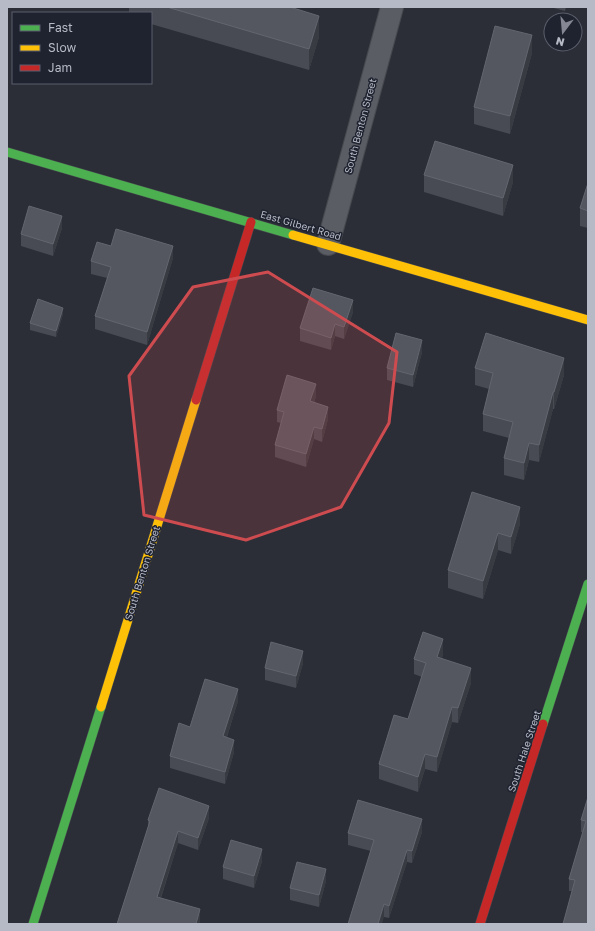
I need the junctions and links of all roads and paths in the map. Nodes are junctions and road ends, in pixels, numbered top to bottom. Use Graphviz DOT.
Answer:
graph roads {
  1 [pos="392,7"];
  2 [pos="7,152"];
  3 [pos="251,222"];
  4 [pos="328,244"];
  5 [pos="588,320"];
  6 [pos="588,584"];
  7 [pos="33,924"];
  8 [pos="480,924"];
  1 -- 4 [label="street, South Benton Street"];
  2 -- 3 [label="street, East Gilbert Road"];
  3 -- 4 [label="street, East Gilbert Road"];
  3 -- 7 [label="street, South Benton Street"];
  4 -- 5 [label="street, East Gilbert Road"];
  6 -- 8 [label="street, South Hale Street"];
}
